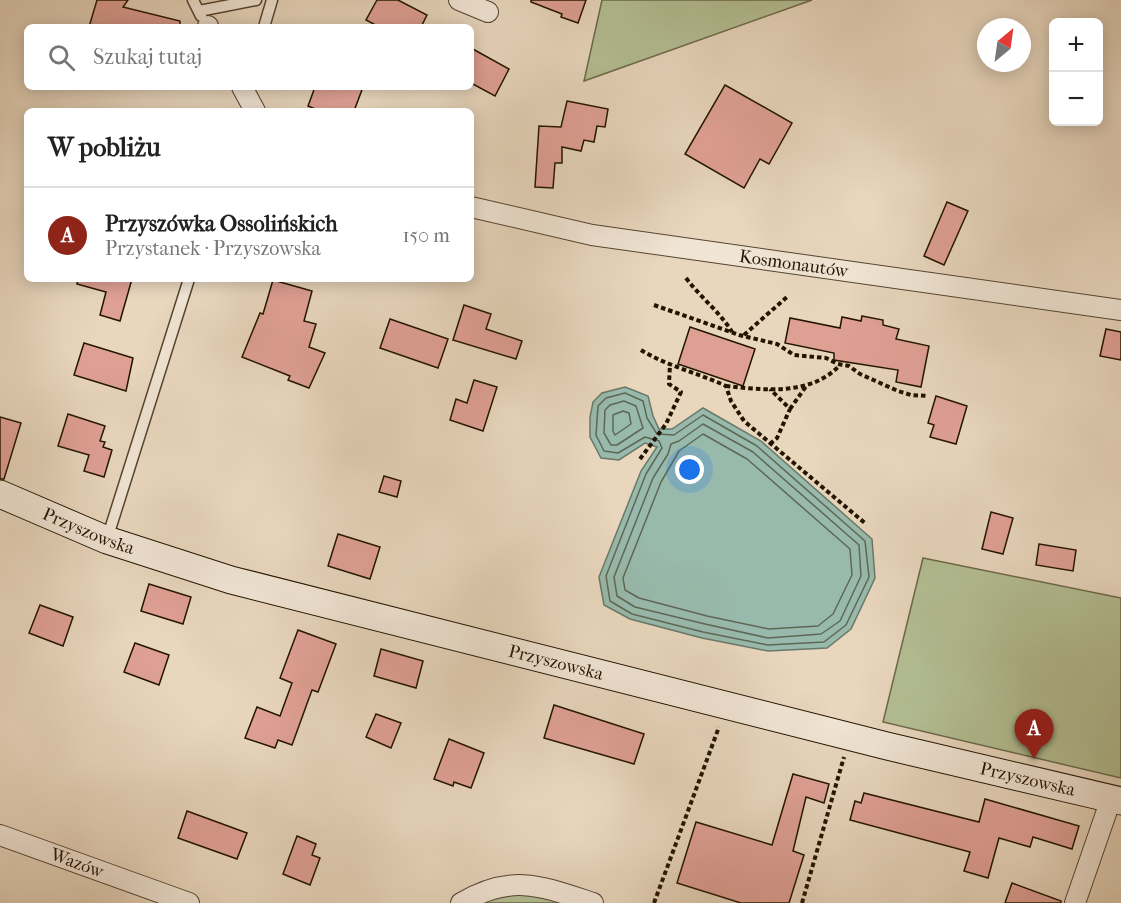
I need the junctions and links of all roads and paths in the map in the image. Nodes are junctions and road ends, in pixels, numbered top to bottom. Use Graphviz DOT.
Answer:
graph roads {
  1 [pos="193,0"];
  2 [pos="255,0"];
  3 [pos="272,0"];
  4 [pos="459,0"];
  5 [pos="488,12"];
  6 [pos="205,22"];
  7 [pos="265,24"];
  8 [pos="245,90"];
  9 [pos="254,108"];
  10 [pos="474,208"];
  11 [pos="687,278"];
  12 [pos="188,282"];
  13 [pos="788,296"];
  14 [pos="654,305"];
  15 [pos="1121,310"];
  16 [pos="733,333"];
  17 [pos="744,336"];
  18 [pos="641,350"];
  19 [pos="670,364"];
  20 [pos="840,365"];
  21 [pos="807,385"];
  22 [pos="726,386"];
  23 [pos="770,388"];
  24 [pos="928,396"];
  25 [pos="790,409"];
  26 [pos="770,444"];
  27 [pos="640,459"];
  28 [pos="0,494"];
  29 [pos="866,524"];
  30 [pos="107,540"];
  31 [pos="721,722"];
  32 [pos="846,753"];
  33 [pos="1116,800"];
  34 [pos="0,835"];
  35 [pos="587,902"];
  36 [pos="189,903"];
  37 [pos="461,903"];
  38 [pos="654,903"];
  39 [pos="802,903"];
  40 [pos="1075,903"];
  1 -- 6 [label="lane"];
  2 -- 6 [label="lane"];
  3 -- 7 [label="lane"];
  4 -- 5 [label="street"];
  8 -- 9 [label="street"];
  10 -- 15 [label="street, Kosmonautów"];
  11 -- 16 [label="path"];
  12 -- 30 [label="lane"];
  13 -- 17 [label="path"];
  14 -- 16 [label="path"];
  16 -- 17 [label="path"];
  17 -- 20 [label="path"];
  18 -- 19 [label="path"];
  19 -- 22 [label="path"];
  19 -- 27 [label="path"];
  20 -- 21 [label="path"];
  20 -- 24 [label="path"];
  21 -- 23 [label="path"];
  21 -- 25 [label="path"];
  22 -- 23 [label="path"];
  22 -- 26 [label="path"];
  23 -- 25 [label="path"];
  25 -- 26 [label="path"];
  26 -- 29 [label="path"];
  28 -- 30 [label="street, Przyszowska"];
  30 -- 33 [label="street, Przyszowska"];
  31 -- 38 [label="path"];
  32 -- 39 [label="path"];
  33 -- 40 [label="street"];
  34 -- 36 [label="street, Wazów"];
  35 -- 37 [label="street"];
}
